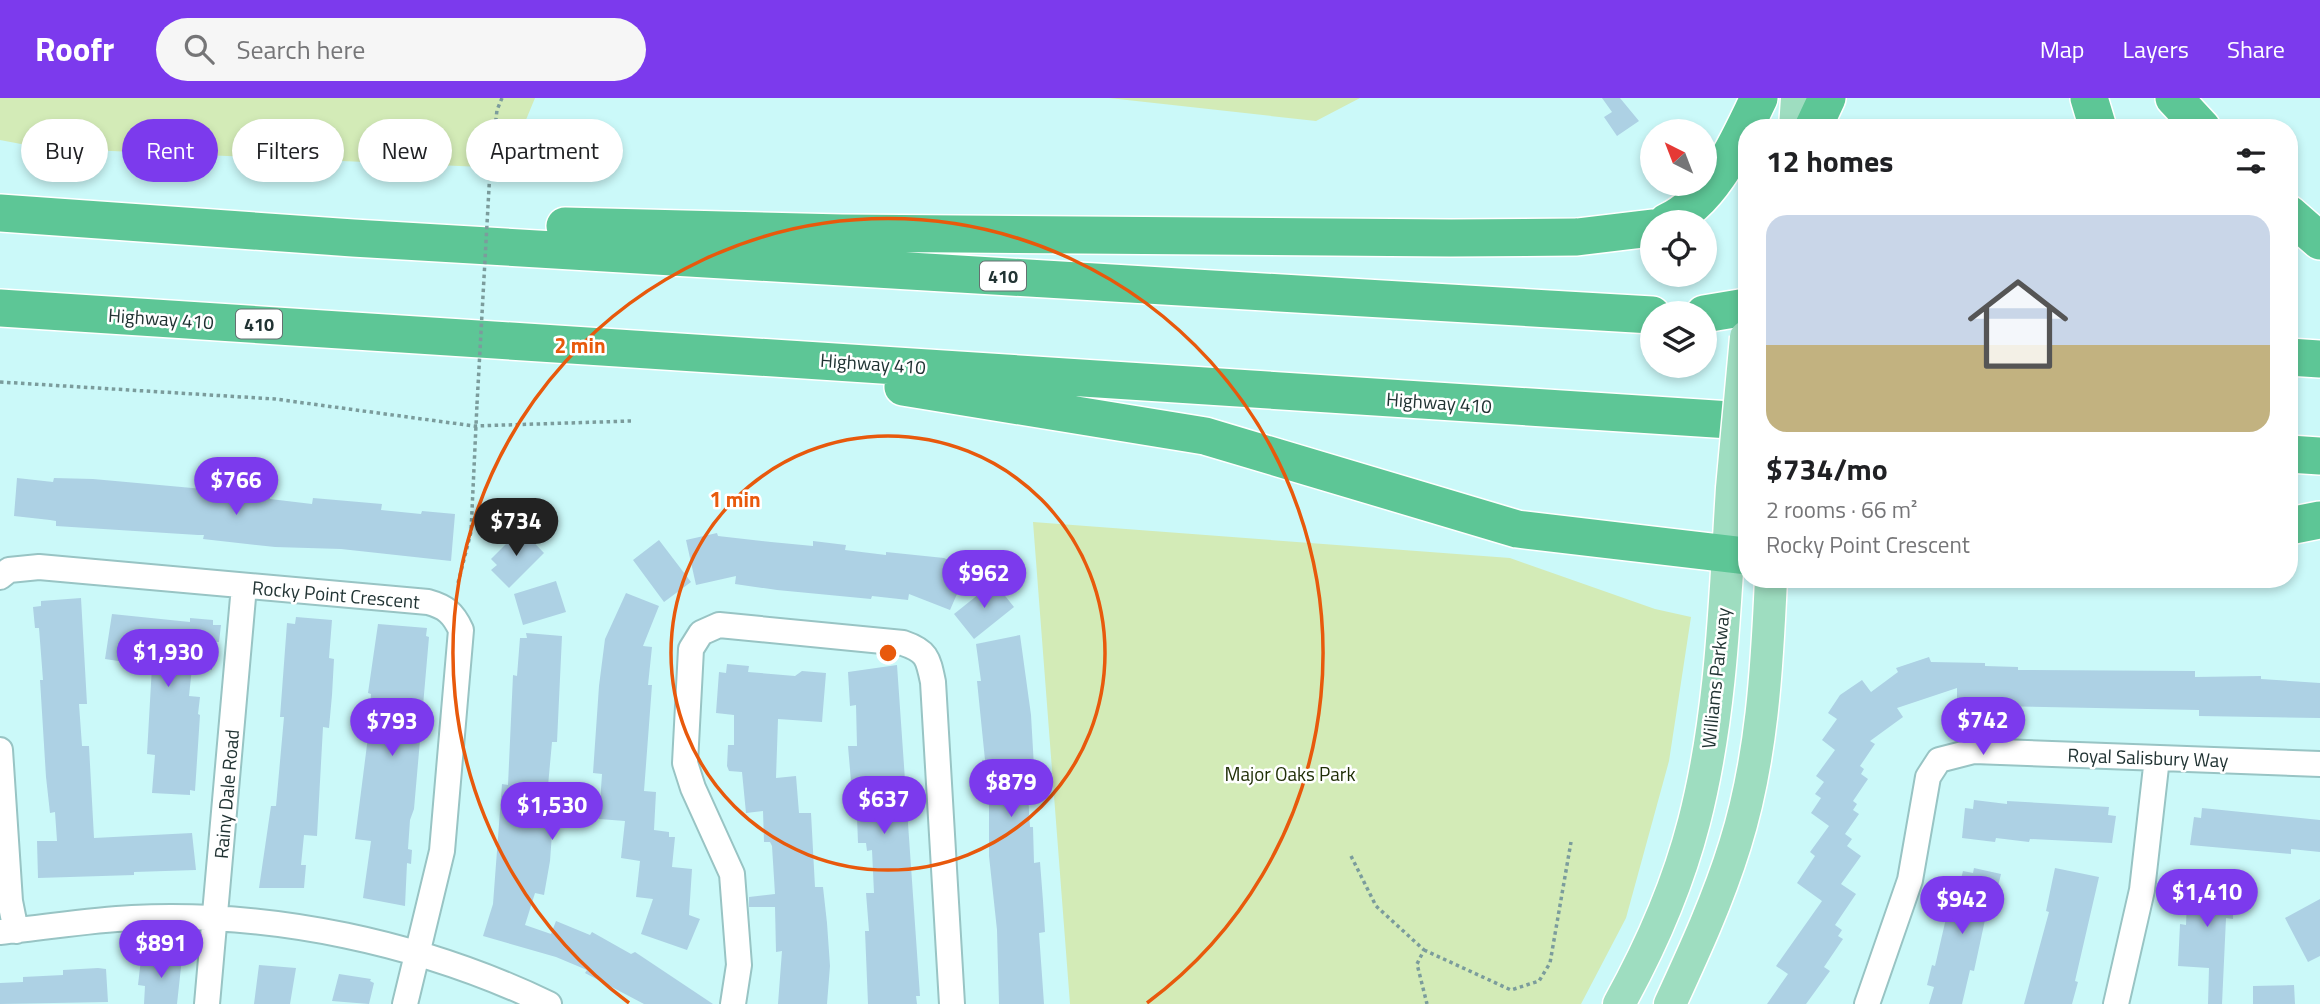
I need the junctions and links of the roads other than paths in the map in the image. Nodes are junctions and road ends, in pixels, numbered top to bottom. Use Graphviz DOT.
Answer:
graph roads {
  1 [pos="1760,98"];
  2 [pos="1797,98"];
  3 [pos="1828,98"];
  4 [pos="2089,98"];
  5 [pos="2174,98"];
  6 [pos="1749,119"];
  7 [pos="1759,119"];
  8 [pos="1796,119"];
  9 [pos="1818,119"];
  10 [pos="2095,119"];
  11 [pos="2194,119"];
  12 [pos="1738,141"];
  13 [pos="1685,210"];
  14 [pos="0,213"];
  15 [pos="2298,222"];
  16 [pos="1640,229"];
  17 [pos="353,238"];
  18 [pos="2320,241"];
  19 [pos="0,308"];
  20 [pos="1738,309"];
  21 [pos="1717,313"];
  22 [pos="1640,314"];
  23 [pos="1717,318"];
  24 [pos="1738,320"];
  25 [pos="2298,358"];
  26 [pos="2320,359"];
  27 [pos="830,360"];
  28 [pos="1738,420"];
  29 [pos="1738,423"];
  30 [pos="2298,455"];
  31 [pos="2320,456"];
  32 [pos="2320,520"];
  33 [pos="2298,524"];
  34 [pos="1737,556"];
  35 [pos="0,577"];
  36 [pos="244,586"];
  37 [pos="1771,588"];
  38 [pos="0,750"];
  39 [pos="2157,758"];
  40 [pos="2320,764"];
  41 [pos="214,919"];
  42 [pos="8,932"];
  43 [pos="418,954"];
  44 [pos="207,1004"];
  45 [pos="405,1004"];
  46 [pos="548,1004"];
  47 [pos="733,1004"];
  48 [pos="952,1004"];
  49 [pos="1619,1004"];
  50 [pos="1670,1004"];
  51 [pos="1867,1004"];
  52 [pos="2116,1004"];
  1 -- 6 [label="highway"];
  1 -- 7 [label="main road"];
  2 -- 8 [label="main road"];
  3 -- 9 [label="highway"];
  4 -- 10 [label="highway"];
  5 -- 11 [label="highway"];
  12 -- 13 [label="highway"];
  14 -- 17 [label="highway, 410"];
  15 -- 18 [label="highway"];
  16 -- 17 [label="highway"];
  17 -- 22 [label="highway, 410"];
  19 -- 27 [label="highway, Highway 410 / 410"];
  20 -- 21 [label="highway"];
  23 -- 24 [label="highway"];
  25 -- 26 [label="highway"];
  27 -- 28 [label="highway, Highway 410 / 410"];
  27 -- 34 [label="highway"];
  29 -- 34 [label="main road, Williams Parkway, bridge"];
  30 -- 31 [label="highway"];
  32 -- 33 [label="highway"];
  34 -- 49 [label="main road, Williams Parkway"];
  35 -- 36 [label="street, Rocky Point Crescent"];
  36 -- 41 [label="street, Rainy Dale Road"];
  36 -- 43 [label="street, Rocky Point Crescent"];
  37 -- 50 [label="main road"];
  38 -- 42 [label="street"];
  39 -- 40 [label="street, Royal Salisbury Way"];
  39 -- 51 [label="street, Royal Salisbury Way"];
  39 -- 52 [label="street"];
  41 -- 42 [label="street"];
  41 -- 43 [label="street"];
  41 -- 44 [label="street, Rainy Dale Road"];
  43 -- 45 [label="street, Rocky Point Crescent"];
  43 -- 46 [label="street"];
  47 -- 48 [label="street"];
}
